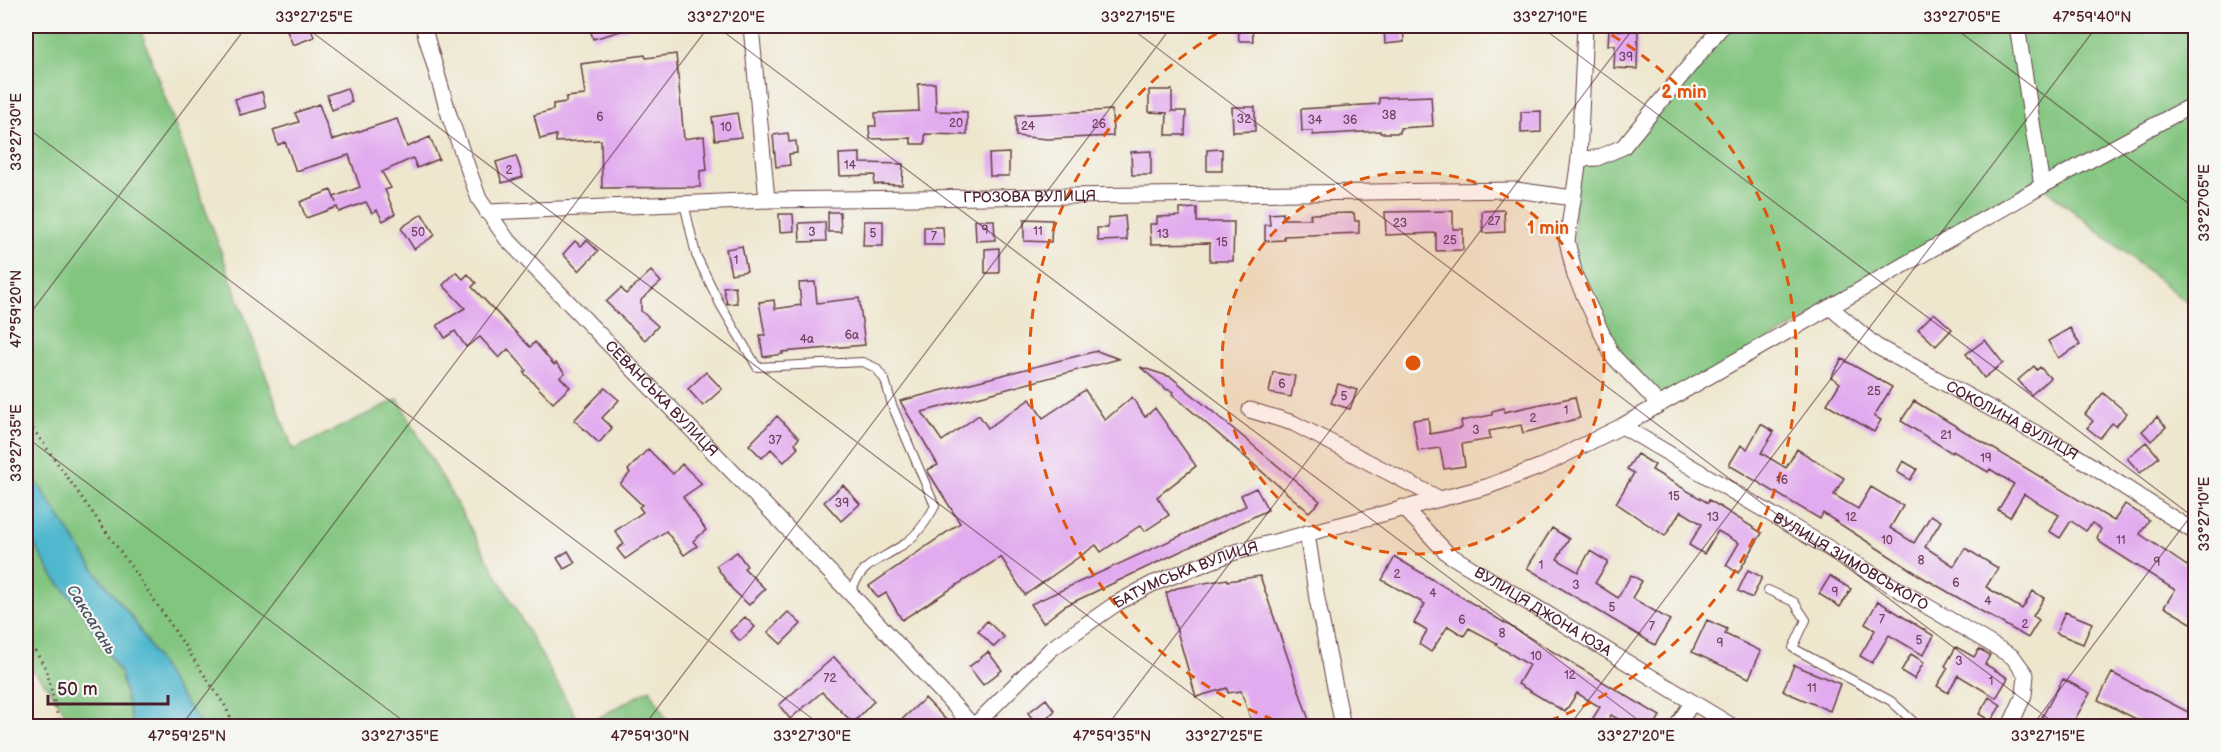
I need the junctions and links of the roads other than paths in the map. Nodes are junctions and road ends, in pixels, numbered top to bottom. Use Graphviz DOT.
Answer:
graph roads {
  1 [pos="423,26"];
  2 [pos="751,26"];
  3 [pos="1585,26"];
  4 [pos="1722,26"];
  5 [pos="2017,26"];
  6 [pos="2196,102"];
  7 [pos="1579,159"];
  8 [pos="2042,186"];
  9 [pos="1573,198"];
  10 [pos="767,200"];
  11 [pos="684,202"];
  12 [pos="487,212"];
  13 [pos="1831,308"];
  14 [pos="1658,403"];
  15 [pos="1250,410"];
  16 [pos="1622,426"];
  17 [pos="1438,498"];
  18 [pos="1403,507"];
  19 [pos="1307,533"];
  20 [pos="2196,533"];
  21 [pos="1768,590"];
  22 [pos="850,593"];
  23 [pos="1692,703"];
  24 [pos="974,726"];
  25 [pos="1343,726"];
  26 [pos="1677,726"];
  27 [pos="1732,726"];
  28 [pos="1918,726"];
  29 [pos="2010,726"];
  30 [pos="2097,726"];
  31 [pos="2112,726"];
  1 -- 12 [label="street, СЕВАНСЬКА ВУЛИЦЯ"];
  2 -- 10 [label="street"];
  3 -- 7 [label="street"];
  4 -- 7 [label="street"];
  5 -- 8 [label="street"];
  6 -- 8 [label="street, БАТУМСЬКА ВУЛИЦЯ"];
  7 -- 9 [label="street"];
  8 -- 13 [label="street, БАТУМСЬКА ВУЛИЦЯ"];
  9 -- 10 [label="street, ГРОЗОВА ВУЛИЦЯ"];
  9 -- 14 [label="street"];
  10 -- 11 [label="street, ГРОЗОВА ВУЛИЦЯ"];
  11 -- 12 [label="street, ГРОЗОВА ВУЛИЦЯ"];
  11 -- 22 [label="lane"];
  12 -- 22 [label="street, СЕВАНСЬКА ВУЛИЦЯ"];
  13 -- 14 [label="street, БАТУМСЬКА ВУЛИЦЯ"];
  13 -- 20 [label="street, СОКОЛИНА ВУЛИЦЯ"];
  14 -- 16 [label="street, БАТУМСЬКА ВУЛИЦЯ"];
  15 -- 17 [label="street"];
  16 -- 17 [label="street, БАТУМСЬКА ВУЛИЦЯ"];
  16 -- 29 [label="street, ВУЛИЦЯ ЗИМОВСЬКОГО"];
  17 -- 18 [label="street, БАТУМСЬКА ВУЛИЦЯ"];
  18 -- 19 [label="street, БАТУМСЬКА ВУЛИЦЯ"];
  18 -- 23 [label="street, ВУЛИЦЯ ДЖОНА ЮЗА"];
  19 -- 24 [label="street, БАТУМСЬКА ВУЛИЦЯ"];
  19 -- 25 [label="street"];
  21 -- 28 [label="lane"];
  22 -- 24 [label="street, СЕВАНСЬКА ВУЛИЦЯ"];
  23 -- 26 [label="street"];
  23 -- 27 [label="street, ВУЛИЦЯ ДЖОНА ЮЗА"];
  30 -- 31 [label="lane"];
}
